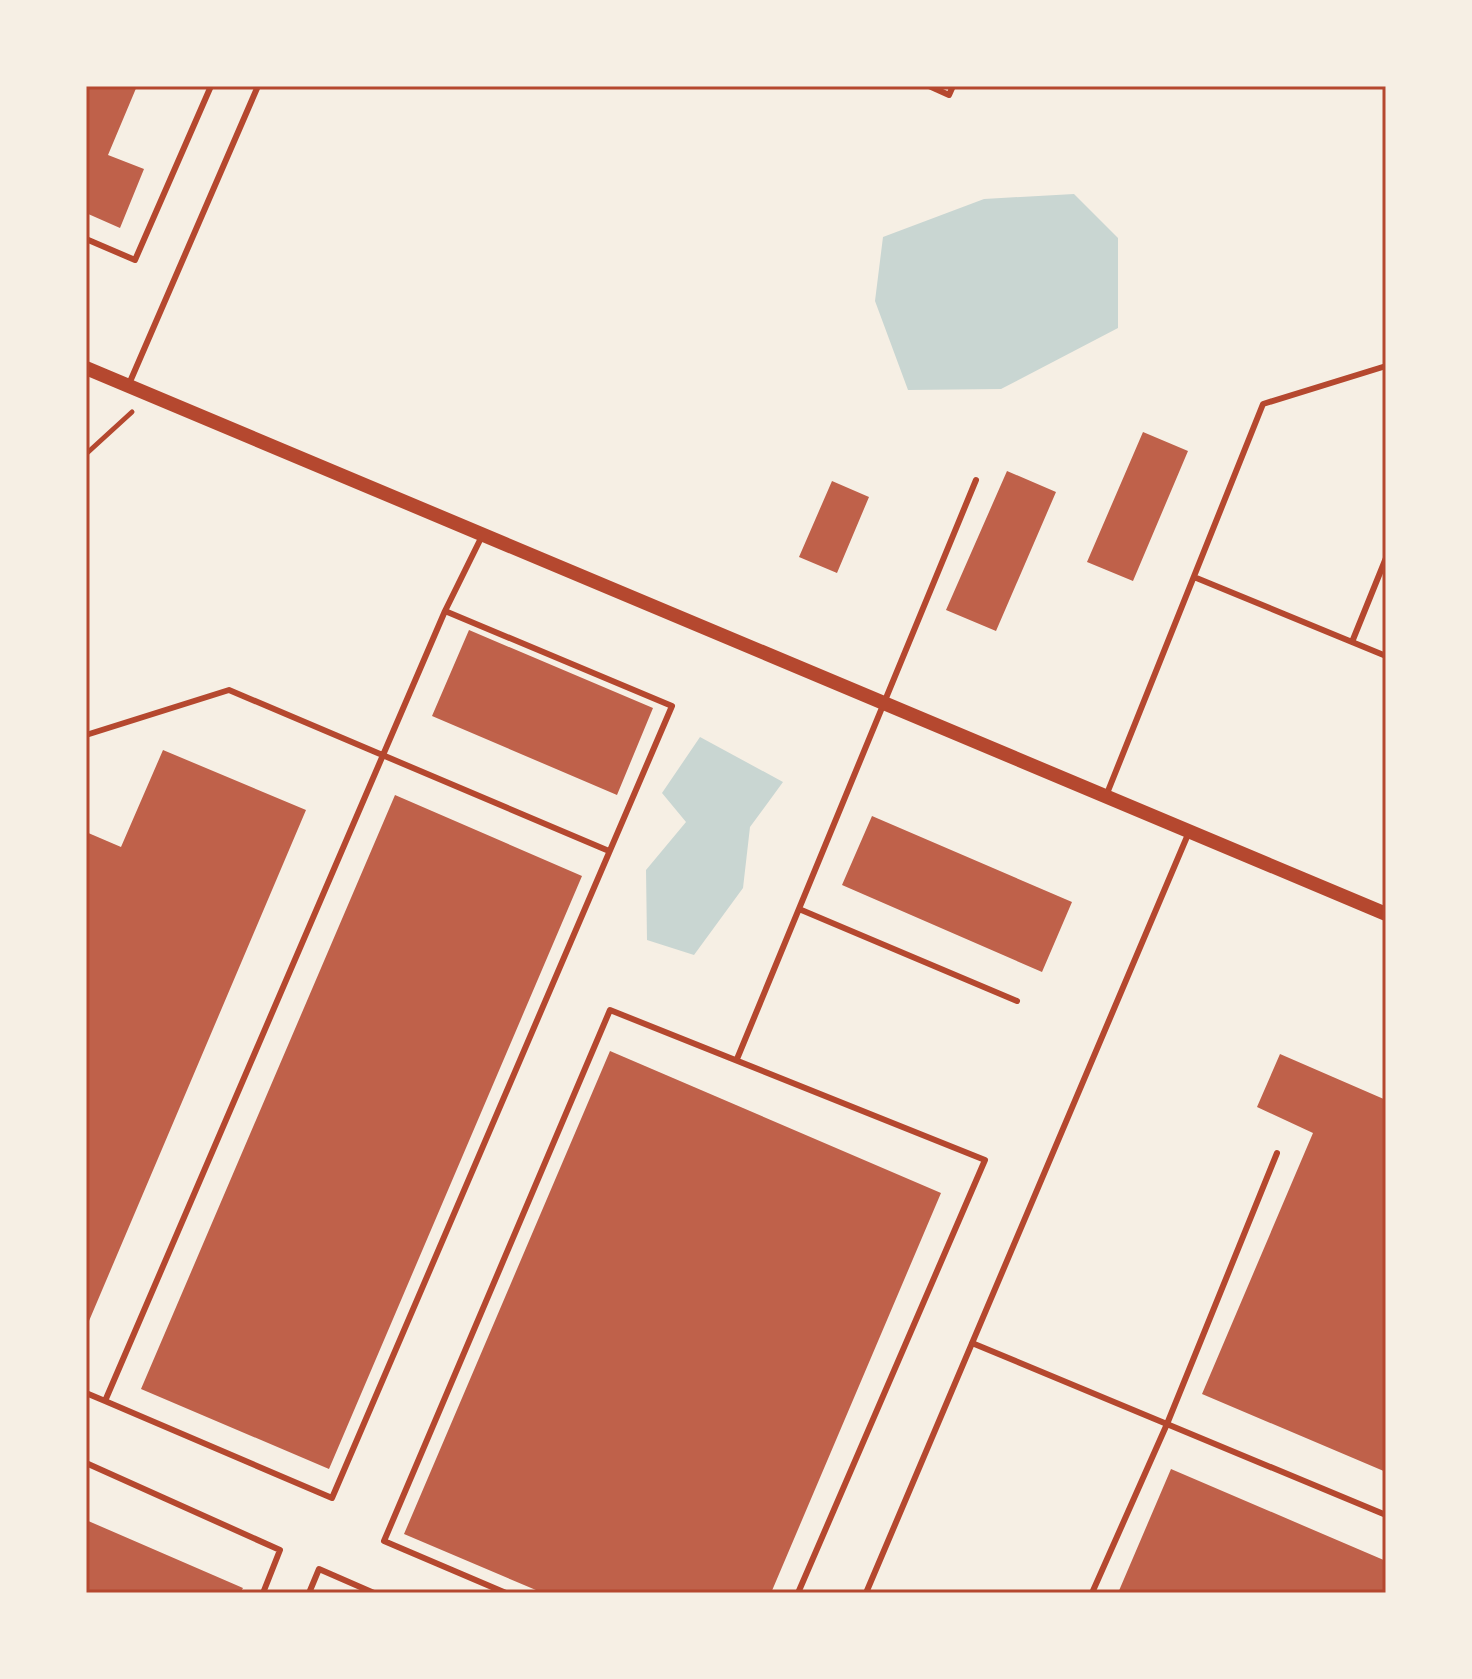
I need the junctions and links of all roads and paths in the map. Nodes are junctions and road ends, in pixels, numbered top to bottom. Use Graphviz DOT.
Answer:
graph roads {
  1 [pos="211,86"];
  2 [pos="258,86"];
  3 [pos="929,86"];
  4 [pos="953,86"];
  5 [pos="86,239"];
  6 [pos="1386,366"];
  7 [pos="86,368"];
  8 [pos="128,386"];
  9 [pos="150,395"];
  10 [pos="86,454"];
  11 [pos="976,480"];
  12 [pos="482,535"];
  13 [pos="1386,558"];
  14 [pos="1194,577"];
  15 [pos="445,611"];
  16 [pos="1352,642"];
  17 [pos="1386,656"];
  18 [pos="884,703"];
  19 [pos="86,735"];
  20 [pos="383,756"];
  21 [pos="1106,796"];
  22 [pos="1189,832"];
  23 [pos="609,851"];
  24 [pos="799,909"];
  25 [pos="1386,914"];
  26 [pos="1017,1001"];
  27 [pos="737,1059"];
  28 [pos="1277,1153"];
  29 [pos="972,1343"];
  30 [pos="86,1393"];
  31 [pos="105,1401"];
  32 [pos="1167,1424"];
  33 [pos="86,1463"];
  34 [pos="1386,1515"];
  35 [pos="263,1593"];
  36 [pos="309,1593"];
  37 [pos="374,1593"];
  38 [pos="506,1593"];
  39 [pos="798,1593"];
  40 [pos="866,1593"];
  41 [pos="1092,1593"];
  1 -- 5 [label="lane"];
  2 -- 8 [label="lane"];
  3 -- 4 [label="lane"];
  6 -- 14 [label="lane"];
  7 -- 8 [label="street"];
  8 -- 9 [label="street"];
  9 -- 10 [label="path"];
  9 -- 12 [label="street"];
  11 -- 18 [label="lane"];
  12 -- 15 [label="lane"];
  12 -- 18 [label="street"];
  13 -- 16 [label="lane"];
  14 -- 16 [label="lane"];
  14 -- 21 [label="lane"];
  15 -- 20 [label="lane"];
  15 -- 23 [label="lane"];
  16 -- 17 [label="lane"];
  18 -- 21 [label="street"];
  18 -- 24 [label="lane"];
  19 -- 20 [label="lane"];
  20 -- 23 [label="lane"];
  20 -- 31 [label="lane"];
  21 -- 22 [label="street"];
  22 -- 25 [label="street"];
  22 -- 29 [label="lane"];
  23 -- 31 [label="lane"];
  24 -- 26 [label="lane"];
  24 -- 27 [label="lane"];
  27 -- 38 [label="lane"];
  27 -- 39 [label="lane"];
  28 -- 32 [label="lane"];
  29 -- 32 [label="lane"];
  29 -- 40 [label="lane"];
  30 -- 31 [label="lane"];
  32 -- 34 [label="lane"];
  32 -- 41 [label="lane"];
  33 -- 35 [label="lane"];
  36 -- 37 [label="lane"];
}
